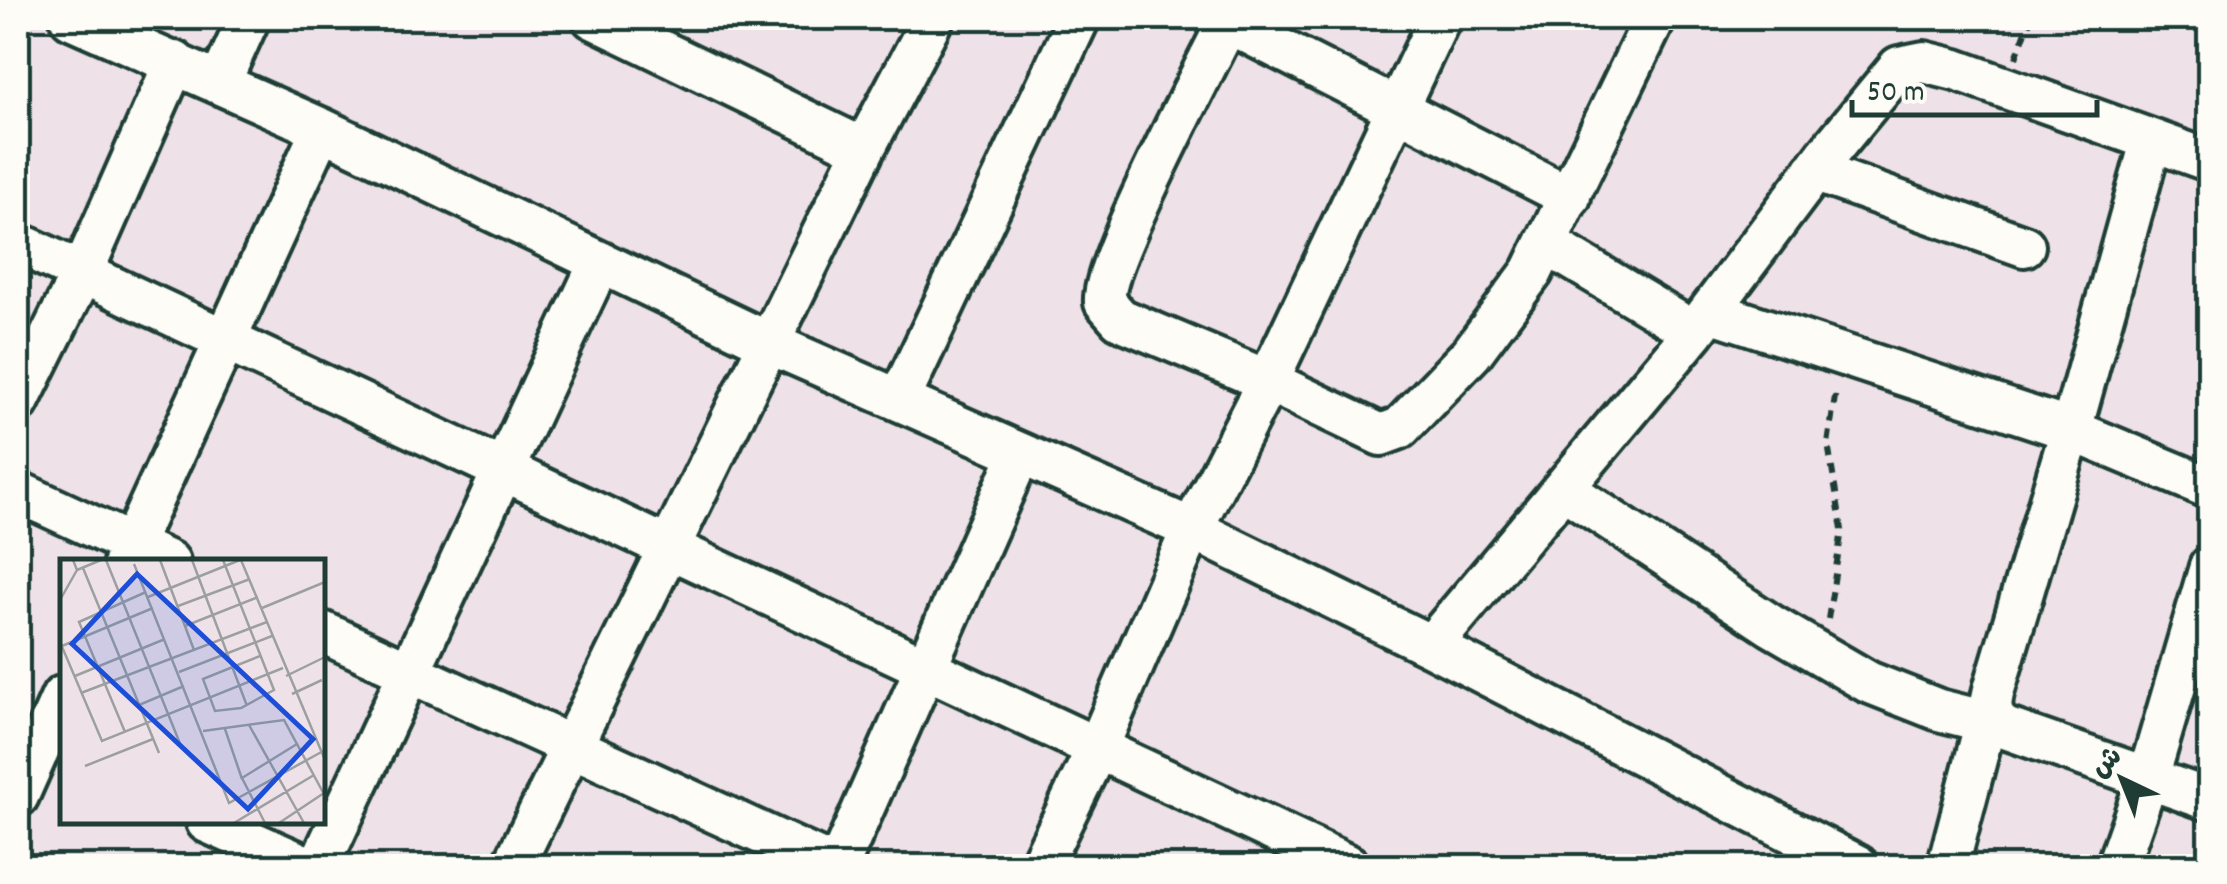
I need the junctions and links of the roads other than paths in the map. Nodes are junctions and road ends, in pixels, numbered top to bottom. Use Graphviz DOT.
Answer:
graph roads {
  1 [pos="71,18"];
  2 [pos="249,18"];
  3 [pos="593,18"];
  4 [pos="933,18"];
  5 [pos="1079,18"];
  6 [pos="1440,18"];
  7 [pos="1655,18"];
  8 [pos="1226,19"];
  9 [pos="653,32"];
  10 [pos="174,62"];
  11 [pos="220,82"];
  12 [pos="1399,107"];
  13 [pos="322,129"];
  14 [pos="2151,142"];
  15 [pos="864,149"];
  16 [pos="2210,161"];
  17 [pos="1814,171"];
  18 [pos="1570,197"];
  19 [pos="18,243"];
  20 [pos="1547,244"];
  21 [pos="2024,246"];
  22 [pos="600,262"];
  23 [pos="82,273"];
  24 [pos="1702,321"];
  25 [pos="226,340"];
  26 [pos="769,343"];
  27 [pos="1268,380"];
  28 [pos="899,400"];
  29 [pos="18,402"];
  30 [pos="2072,430"];
  31 [pos="1020,454"];
  32 [pos="503,470"];
  33 [pos="2210,488"];
  34 [pos="1564,490"];
  35 [pos="18,492"];
  36 [pos="1192,530"];
  37 [pos="668,548"];
  38 [pos="128,553"];
  39 [pos="155,559"];
  40 [pos="2210,568"];
  41 [pos="325,633"];
  42 [pos="1431,646"];
  43 [pos="926,668"];
  44 [pos="410,672"];
  45 [pos="60,702"];
  46 [pos="1993,723"];
  47 [pos="40,746"];
  48 [pos="572,747"];
  49 [pos="1097,749"];
  50 [pos="2148,778"];
  51 [pos="18,796"];
  52 [pos="2210,800"];
  53 [pos="212,824"];
  54 [pos="306,866"];
  55 [pos="319,866"];
  56 [pos="513,866"];
  57 [pos="835,866"];
  58 [pos="1040,866"];
  59 [pos="1349,866"];
  60 [pos="1858,866"];
  61 [pos="1948,866"];
  62 [pos="2117,866"];
  1 -- 10 [label="street"];
  2 -- 11 [label="street"];
  3 -- 9 [label="street"];
  4 -- 15 [label="street"];
  5 -- 28 [label="street"];
  6 -- 12 [label="street"];
  7 -- 18 [label="street"];
  8 -- 12 [label="street"];
  8 -- 27 [label="street"];
  9 -- 15 [label="street"];
  10 -- 11 [label="street"];
  10 -- 23 [label="street"];
  11 -- 13 [label="street"];
  12 -- 18 [label="street"];
  12 -- 27 [label="street"];
  13 -- 22 [label="street"];
  13 -- 25 [label="street"];
  14 -- 16 [label="street"];
  14 -- 17 [label="street"];
  14 -- 30 [label="street"];
  15 -- 26 [label="street"];
  17 -- 21 [label="street"];
  17 -- 24 [label="street"];
  18 -- 20 [label="street"];
  19 -- 23 [label="street"];
  20 -- 24 [label="street"];
  20 -- 27 [label="street"];
  22 -- 26 [label="street"];
  22 -- 32 [label="street"];
  23 -- 25 [label="street"];
  23 -- 29 [label="street"];
  24 -- 30 [label="street"];
  24 -- 34 [label="street"];
  25 -- 32 [label="street"];
  25 -- 38 [label="street"];
  26 -- 28 [label="street"];
  26 -- 37 [label="street"];
  27 -- 36 [label="street"];
  28 -- 31 [label="street"];
  30 -- 33 [label="street"];
  30 -- 46 [label="street"];
  31 -- 36 [label="street"];
  31 -- 43 [label="street"];
  32 -- 37 [label="street"];
  32 -- 44 [label="street"];
  34 -- 42 [label="street"];
  34 -- 46 [label="street"];
  35 -- 38 [label="street"];
  36 -- 42 [label="street"];
  36 -- 49 [label="street"];
  37 -- 43 [label="street"];
  37 -- 48 [label="street"];
  38 -- 39 [label="street"];
  40 -- 50 [label="street"];
  41 -- 44 [label="street"];
  42 -- 60 [label="street"];
  43 -- 49 [label="street"];
  43 -- 57 [label="street"];
  44 -- 48 [label="street"];
  44 -- 55 [label="street"];
  45 -- 47 [label="street"];
  46 -- 50 [label="street"];
  46 -- 61 [label="street"];
  47 -- 51 [label="street"];
  48 -- 56 [label="street"];
  48 -- 57 [label="street"];
  49 -- 58 [label="street"];
  49 -- 59 [label="street"];
  50 -- 52 [label="street"];
  50 -- 62 [label="street"];
  53 -- 54 [label="street"];
}
